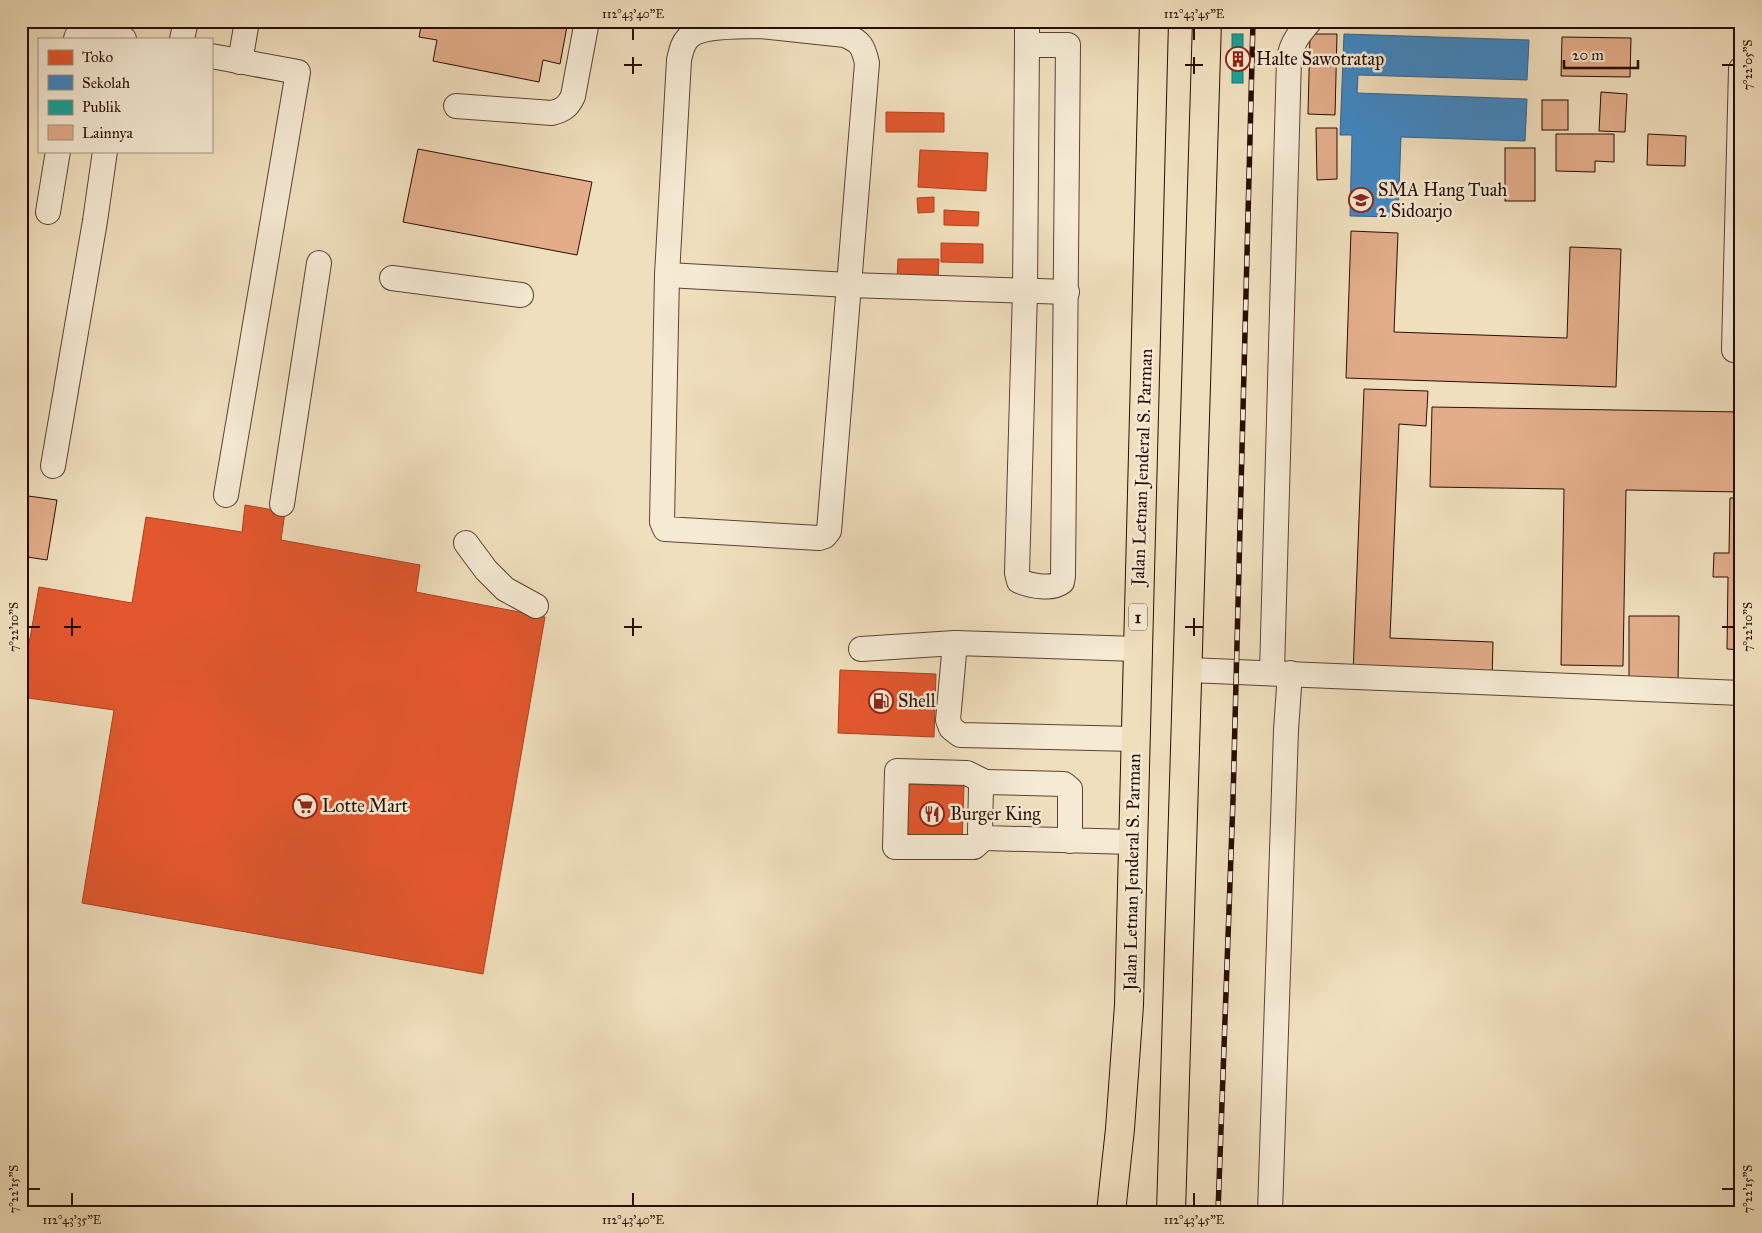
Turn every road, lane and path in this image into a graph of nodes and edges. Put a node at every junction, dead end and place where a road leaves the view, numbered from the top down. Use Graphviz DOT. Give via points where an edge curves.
graph roads {
  1 [pos="130,21"];
  2 [pos="186,21"];
  3 [pos="247,21"];
  4 [pos="587,21"];
  5 [pos="1028,21"];
  6 [pos="1154,21"];
  7 [pos="1207,21"];
  8 [pos="1310,21"];
  9 [pos="77,38"];
  10 [pos="123,38"];
  11 [pos="126,38"];
  12 [pos="182,38"];
  13 [pos="1027,45"];
  14 [pos="212,56"];
  15 [pos="240,62"];
  16 [pos="1741,69"];
  17 [pos="456,106"];
  18 [pos="58,152"];
  19 [pos="105,152"];
  20 [pos="48,212"];
  21 [pos="1739,229"];
  22 [pos="319,263"];
  23 [pos="667,275"];
  24 [pos="392,278"];
  25 [pos="849,285"];
  26 [pos="1025,291"];
  27 [pos="1066,292"];
  28 [pos="521,295"];
  29 [pos="1734,350"];
  30 [pos="53,466"];
  31 [pos="226,495"];
  32 [pos="282,504"];
  33 [pos="466,543"];
  34 [pos="536,606"];
  35 [pos="955,643"];
  36 [pos="861,649"];
  37 [pos="1137,649"];
  38 [pos="1189,670"];
  39 [pos="1281,672"];
  40 [pos="1741,693"];
  41 [pos="1135,739"];
  42 [pos="985,782"];
  43 [pos="984,838"];
  44 [pos="1070,841"];
  45 [pos="1132,842"];
  46 [pos="1111,1212"];
  47 [pos="1171,1212"];
  48 [pos="1270,1212"];
  1 -- 11 [label="street"];
  2 -- 12 [label="street"];
  3 -- 15 [label="street"];
  4 -- 17 [label="street" via="569,105 552,113"];
  5 -- 13 [label="street"];
  6 -- 37 [label="highway, Jalan Letnan Jenderal S. Parman / 1"];
  7 -- 38 [label="highway"];
  8 -- 39 [label="street" via="1297,36 1289,58"];
  9 -- 10 [label="street" via="88,28"];
  13 -- 26 [label="street"];
  13 -- 27 [label="street" via="1068,45"];
  14 -- 15 [label="street"];
  15 -- 31 [label="street" via="298,72"];
  16 -- 21 [label="street"];
  18 -- 20 [label="street"];
  19 -- 30 [label="street"];
  21 -- 29 [label="street"];
  22 -- 32 [label="street"];
  23 -- 25 [label="street"];
  23 -- 25 [label="street" via="682,47 687,38 703,29 761,26 845,35 857,40 863,49 867,63"];
  23 -- 25 [label="street" via="662,522 665,529 819,538 829,531"];
  24 -- 28 [label="street"];
  25 -- 26 [label="street"];
  26 -- 27 [label="street"];
  26 -- 27 [label="street" via="1017,573 1019,581 1026,584 1056,586 1062,582 1063,576"];
  33 -- 34 [label="street" via="505,589"];
  35 -- 36 [label="street"];
  35 -- 37 [label="street"];
  35 -- 41 [label="street" via="948,720 951,728 960,735"];
  37 -- 41 [label="highway, Jalan Letnan Jenderal S. Parman / 1"];
  38 -- 39 [label="street"];
  38 -- 47 [label="highway"];
  39 -- 40 [label="street"];
  39 -- 48 [label="street" via="1286,730"];
  41 -- 45 [label="highway, Jalan Letnan Jenderal S. Parman / 1"];
  42 -- 43 [label="street" via="981,787 980,832"];
  42 -- 43 [label="street" via="967,773 896,771 895,847 974,848"];
  42 -- 44 [label="street" via="1064,784 1070,789"];
  43 -- 44 [label="street"];
  44 -- 45 [label="street"];
  45 -- 46 [label="highway, Jalan Letnan Jenderal S. Parman / 1" via="1129,1005"];
}
